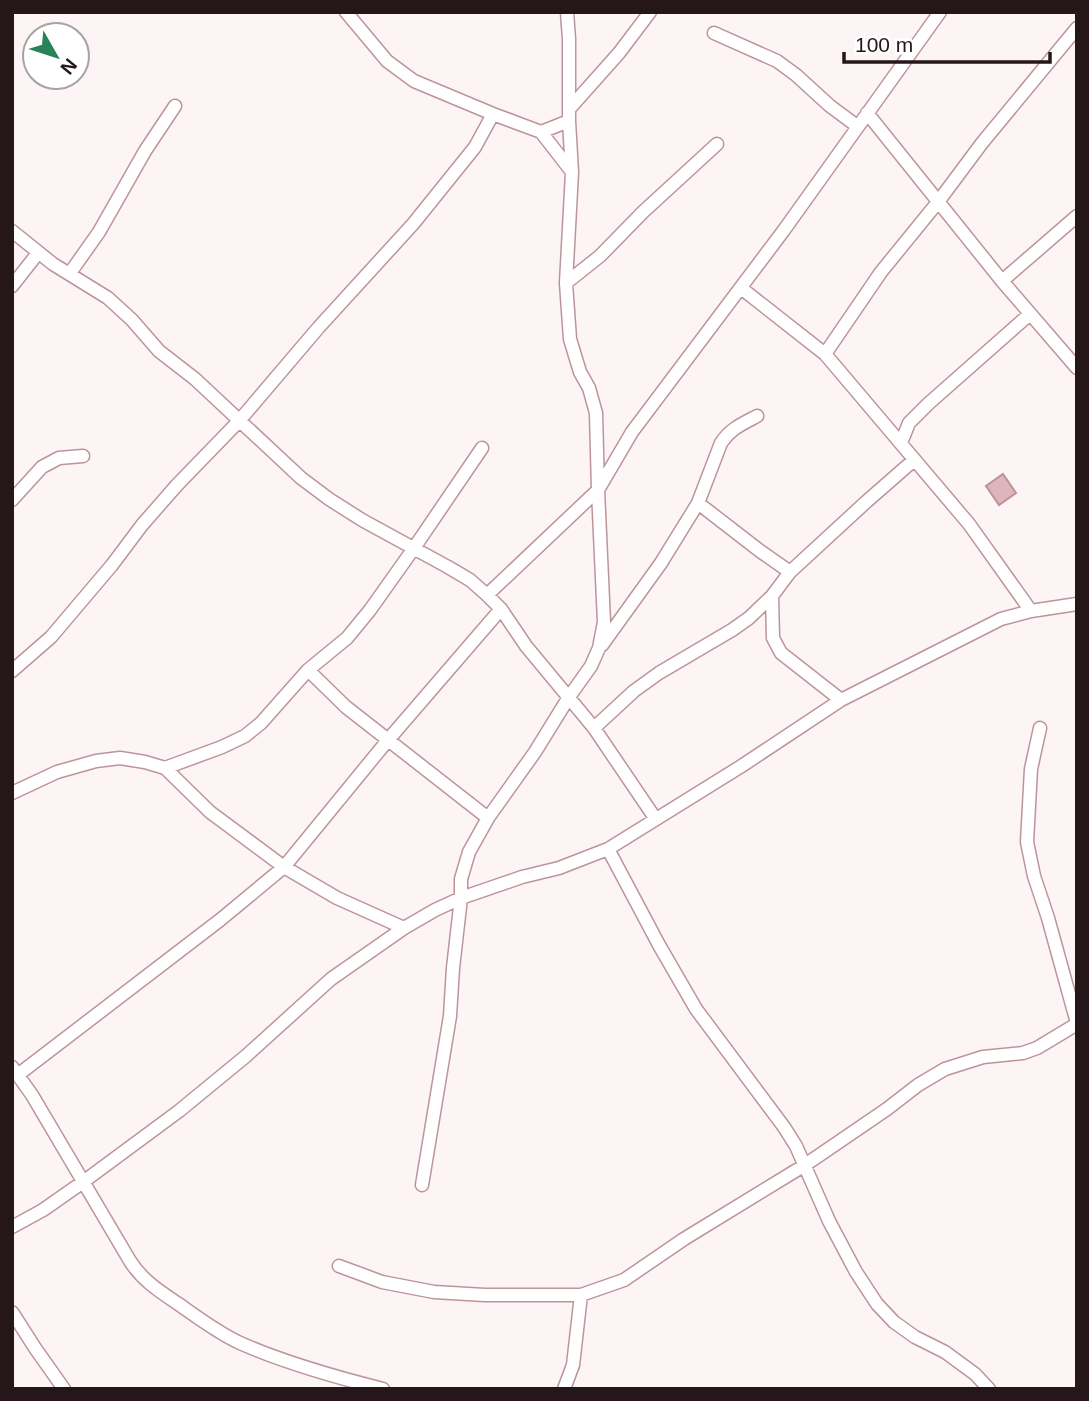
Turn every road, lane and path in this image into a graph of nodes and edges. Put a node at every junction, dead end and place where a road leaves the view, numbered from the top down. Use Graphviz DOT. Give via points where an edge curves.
graph roads {
  1 [pos="346,12"];
  2 [pos="567,12"];
  3 [pos="650,12"];
  4 [pos="940,12"];
  5 [pos="1077,28"];
  6 [pos="714,33"];
  7 [pos="175,106"];
  8 [pos="867,113"];
  9 [pos="493,114"];
  10 [pos="570,115"];
  11 [pos="857,126"];
  12 [pos="541,132"];
  13 [pos="718,144"];
  14 [pos="572,172"];
  15 [pos="938,202"];
  16 [pos="1077,216"];
  17 [pos="12,232"];
  18 [pos="38,253"];
  19 [pos="69,273"];
  20 [pos="1002,281"];
  21 [pos="566,283"];
  22 [pos="12,286"];
  23 [pos="741,288"];
  24 [pos="1030,314"];
  25 [pos="825,354"];
  26 [pos="1077,368"];
  27 [pos="757,416"];
  28 [pos="239,421"];
  29 [pos="909,423"];
  30 [pos="887,427"];
  31 [pos="901,443"];
  32 [pos="482,448"];
  33 [pos="83,456"];
  34 [pos="914,460"];
  35 [pos="598,491"];
  36 [pos="12,500"];
  37 [pos="698,503"];
  38 [pos="414,548"];
  39 [pos="790,572"];
  40 [pos="487,595"];
  41 [pos="772,596"];
  42 [pos="1077,604"];
  43 [pos="501,609"];
  44 [pos="1031,611"];
  45 [pos="599,648"];
  46 [pos="308,670"];
  47 [pos="12,671"];
  48 [pos="569,697"];
  49 [pos="841,699"];
  50 [pos="594,728"];
  51 [pos="1040,728"];
  52 [pos="388,740"];
  53 [pos="165,768"];
  54 [pos="12,793"];
  55 [pos="488,818"];
  56 [pos="655,818"];
  57 [pos="608,849"];
  58 [pos="284,867"];
  59 [pos="461,898"];
  60 [pos="404,928"];
  61 [pos="1077,1024"];
  62 [pos="15,1070"];
  63 [pos="805,1165"];
  64 [pos="83,1182"];
  65 [pos="422,1185"];
  66 [pos="12,1227"];
  67 [pos="339,1266"];
  68 [pos="581,1295"];
  69 [pos="12,1312"];
  70 [pos="64,1389"];
  71 [pos="383,1389"];
  72 [pos="564,1389"];
  73 [pos="989,1389"];
  1 -- 9 [label="street" via="387,61 414,81"];
  2 -- 10 [label="street"];
  3 -- 10 [label="street"];
  4 -- 8 [label="street"];
  5 -- 15 [label="street"];
  6 -- 11 [label="street" via="778,61"];
  7 -- 19 [label="street"];
  8 -- 11 [label="street"];
  8 -- 15 [label="street"];
  9 -- 12 [label="street"];
  9 -- 28 [label="street" via="475,147 421,215"];
  10 -- 12 [label="street"];
  10 -- 14 [label="street"];
  11 -- 23 [label="street"];
  12 -- 14 [label="street"];
  13 -- 21 [label="street"];
  14 -- 21 [label="street"];
  15 -- 20 [label="street"];
  15 -- 25 [label="street" via="881,272"];
  16 -- 20 [label="street"];
  17 -- 18 [label="street"];
  18 -- 19 [label="street"];
  18 -- 22 [label="street"];
  19 -- 28 [label="street" via="108,298 159,351"];
  20 -- 24 [label="street"];
  21 -- 35 [label="street" via="570,339 596,413"];
  23 -- 25 [label="street"];
  23 -- 35 [label="street" via="632,432"];
  24 -- 26 [label="street"];
  24 -- 29 [label="street"];
  25 -- 30 [label="street"];
  27 -- 37 [label="street" via="726,435"];
  28 -- 38 [label="street" via="329,499"];
  28 -- 47 [label="street" via="177,485 51,637"];
  29 -- 30 [label="street"];
  29 -- 31 [label="street"];
  30 -- 31 [label="street"];
  31 -- 34 [label="street"];
  32 -- 38 [label="street"];
  33 -- 36 [label="street" via="59,458 42,467"];
  34 -- 39 [label="street"];
  34 -- 44 [label="street" via="969,524"];
  35 -- 40 [label="street"];
  35 -- 45 [label="street" via="604,622"];
  37 -- 39 [label="street"];
  37 -- 45 [label="street"];
  38 -- 40 [label="street"];
  38 -- 46 [label="street" via="347,638"];
  39 -- 41 [label="street"];
  40 -- 43 [label="street"];
  41 -- 49 [label="street" via="776,646"];
  41 -- 50 [label="street" via="733,630 634,691"];
  42 -- 44 [label="street"];
  43 -- 48 [label="street"];
  43 -- 52 [label="street"];
  44 -- 49 [label="street" via="1001,619"];
  45 -- 48 [label="street"];
  46 -- 52 [label="street"];
  46 -- 53 [label="street" via="245,736"];
  48 -- 50 [label="street"];
  48 -- 55 [label="street"];
  49 -- 56 [label="street"];
  50 -- 56 [label="street"];
  51 -- 61 [label="street" via="1031,769 1027,842"];
  52 -- 55 [label="street"];
  52 -- 58 [label="street"];
  53 -- 54 [label="street" via="120,758 96,761 57,772"];
  53 -- 58 [label="street" via="210,811"];
  55 -- 59 [label="street" via="469,852"];
  56 -- 57 [label="street"];
  57 -- 59 [label="street"];
  57 -- 63 [label="street" via="696,1009 784,1127"];
  58 -- 60 [label="street" via="337,898"];
  58 -- 62 [label="street" via="220,920"];
  59 -- 60 [label="street"];
  59 -- 65 [label="street" via="450,1016"];
  60 -- 64 [label="street" via="331,979 179,1111"];
  61 -- 63 [label="street" via="1037,1048 945,1069"];
  62 -- 64 [label="street"];
  63 -- 68 [label="street" via="624,1280"];
  63 -- 73 [label="street" via="834,1231 877,1304 894,1322 945,1352"];
  64 -- 66 [label="street"];
  64 -- 71 [label="street" via="136,1271 150,1285 239,1342"];
  67 -- 68 [label="street" via="382,1282 434,1292"];
  68 -- 72 [label="street" via="573,1365"];
  69 -- 70 [label="street"];
}
